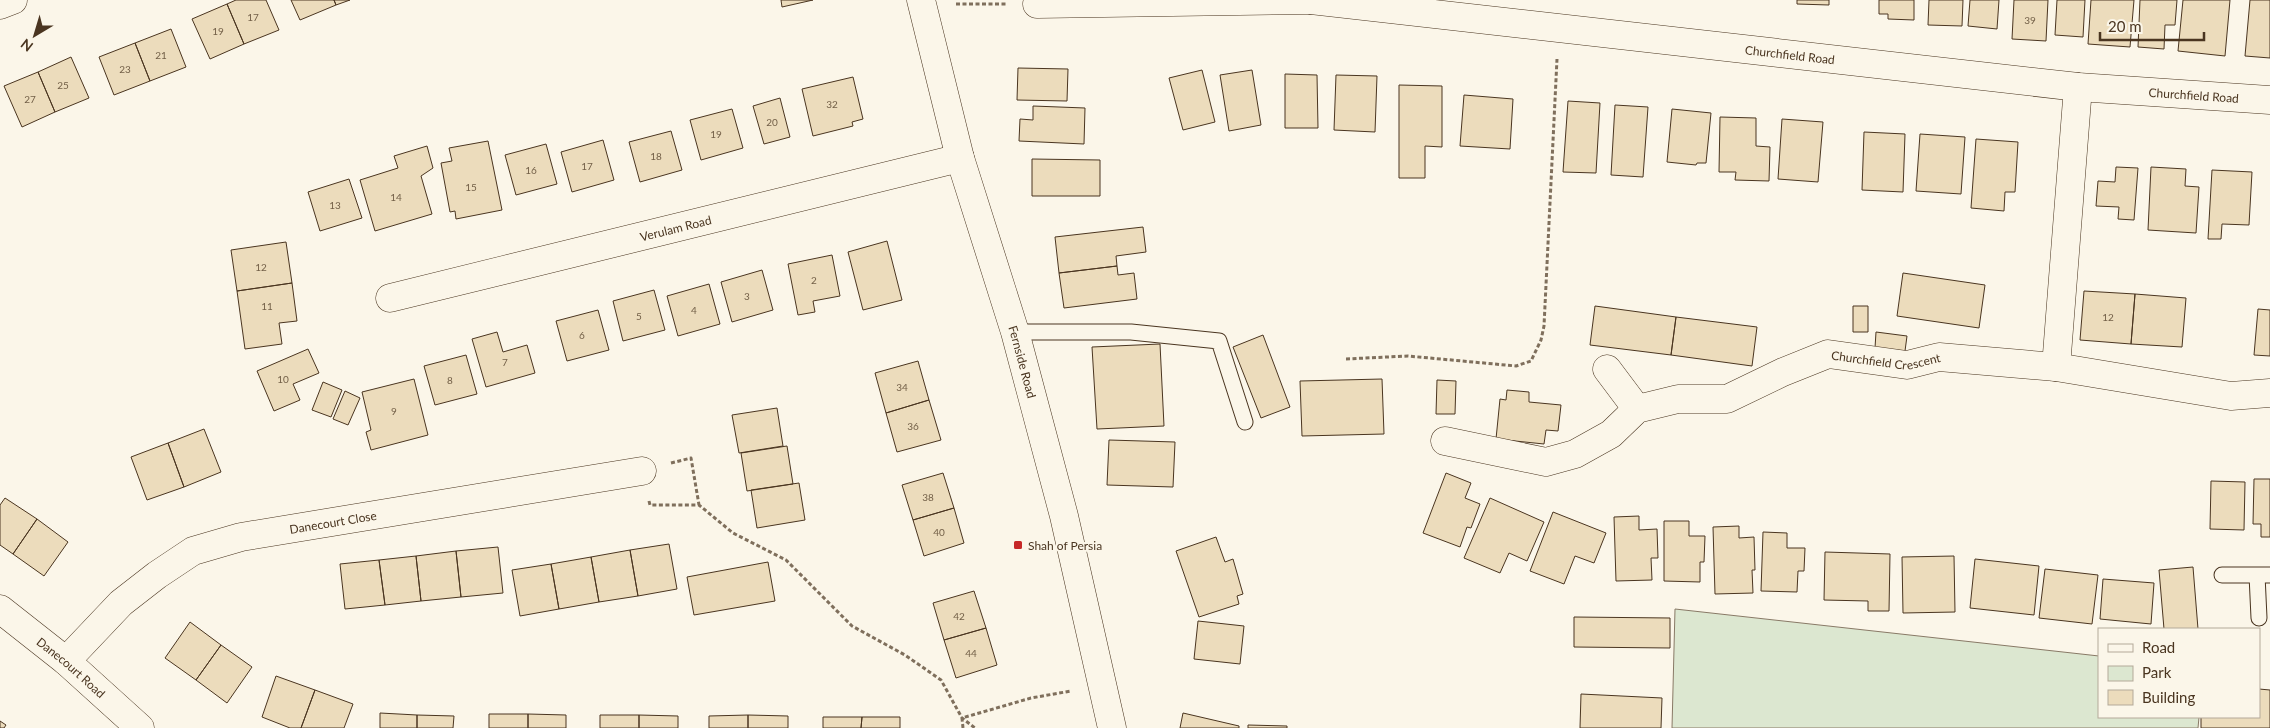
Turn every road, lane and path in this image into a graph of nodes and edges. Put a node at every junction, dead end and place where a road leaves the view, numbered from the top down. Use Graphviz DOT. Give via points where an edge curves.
graph roads {
  1 [pos="13,0"];
  2 [pos="1311,0"];
  3 [pos="921,2"];
  4 [pos="1038,4"];
  5 [pos="0,5"];
  6 [pos="1558,28"];
  7 [pos="2078,87"];
  8 [pos="2270,100"];
  9 [pos="960,158"];
  10 [pos="390,298"];
  11 [pos="1015,332"];
  12 [pos="1346,359"];
  13 [pos="2056,367"];
  14 [pos="1607,369"];
  15 [pos="2270,393"];
  16 [pos="1637,409"];
  17 [pos="1245,422"];
  18 [pos="1445,441"];
  19 [pos="642,470"];
  20 [pos="699,505"];
  21 [pos="2263,575"];
  22 [pos="2222,576"];
  23 [pos="0,609"];
  24 [pos="2259,618"];
  25 [pos="66,660"];
  26 [pos="1104,685"];
  27 [pos="962,718"];
  28 [pos="140,728"];
  29 [pos="963,728"];
  30 [pos="975,728"];
  31 [pos="1112,728"];
  1 -- 5 [label="main road"];
  2 -- 4 [label="main road, Churchfield Road"];
  2 -- 6 [label="main road, Churchfield Road"];
  3 -- 4 [label="path"];
  3 -- 9 [label="main road, Fernside Road"];
  6 -- 7 [label="main road, Churchfield Road"];
  6 -- 12 [label="path" via="1544,326 1531,361 1516,366 1408,356"];
  7 -- 8 [label="main road, Churchfield Road"];
  7 -- 13 [label="main road"];
  9 -- 10 [label="main road, Verulam Road"];
  9 -- 11 [label="main road, Fernside Road"];
  11 -- 17 [label="lane" via="1131,332 1219,341"];
  11 -- 26 [label="main road, Fernside Road" via="1064,516"];
  13 -- 15 [label="main road, Churchfield Crescent" via="2232,396"];
  13 -- 16 [label="main road, Churchfield Crescent" via="1939,357 1906,365 1828,354 1727,398 1678,399"];
  14 -- 16 [label="main road"];
  16 -- 18 [label="main road" via="1611,434 1575,454 1546,462"];
  19 -- 20 [label="path" via="650,504"];
  19 -- 20 [label="path" via="692,458"];
  19 -- 25 [label="main road, Danecourt Close" via="241,537 194,551 121,603"];
  20 -- 27 [label="path" via="733,533 786,560 852,626 905,655 941,680"];
  21 -- 22 [label="lane"];
  21 -- 24 [label="lane"];
  23 -- 25 [label="main road, Danecourt Road"];
  25 -- 28 [label="main road, Danecourt Road"];
  26 -- 27 [label="path" via="1032,698"];
  26 -- 31 [label="main road, Fernside Road"];
  27 -- 29 [label="path"];
  27 -- 30 [label="path"];
}
